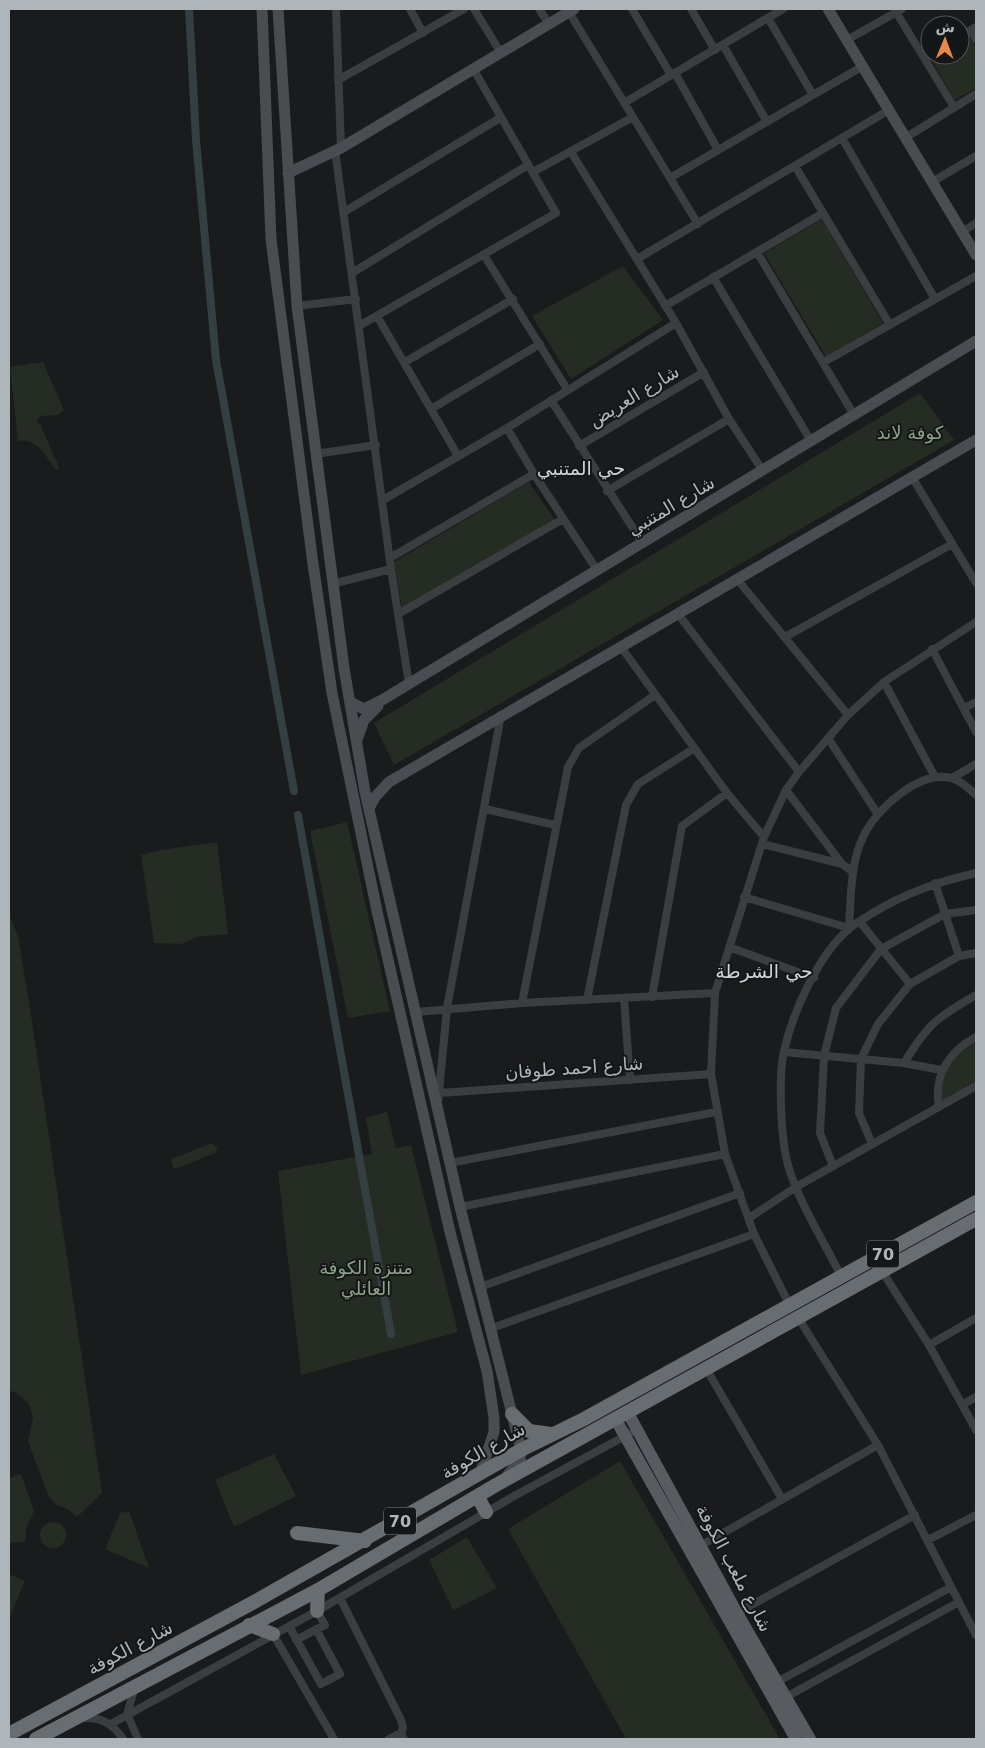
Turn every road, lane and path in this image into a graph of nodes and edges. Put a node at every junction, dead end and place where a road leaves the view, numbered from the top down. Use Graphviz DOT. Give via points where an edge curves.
graph roads {
  1 [pos="262,9"];
  2 [pos="336,9"];
  3 [pos="410,9"];
  4 [pos="464,9"];
  5 [pos="474,9"];
  6 [pos="539,9"];
  7 [pos="632,9"];
  8 [pos="691,9"];
  9 [pos="783,9"];
  10 [pos="828,9"];
  11 [pos="280,10"];
  12 [pos="571,10"];
  13 [pos="899,10"];
  14 [pos="768,18"];
  15 [pos="549,24"];
  16 [pos="973,28"];
  17 [pos="423,33"];
  18 [pos="976,39"];
  19 [pos="847,40"];
  20 [pos="724,45"];
  21 [pos="920,45"];
  22 [pos="715,50"];
  23 [pos="501,53"];
  24 [pos="931,65"];
  25 [pos="862,66"];
  26 [pos="474,70"];
  27 [pos="673,74"];
  28 [pos="338,80"];
  29 [pos="976,94"];
  30 [pos="813,95"];
  31 [pos="624,103"];
  32 [pos="954,107"];
  33 [pos="889,110"];
  34 [pos="633,117"];
  35 [pos="500,118"];
  36 [pos="767,122"];
  37 [pos="842,138"];
  38 [pos="905,138"];
  39 [pos="338,149"];
  40 [pos="718,150"];
  41 [pos="571,152"];
  42 [pos="976,156"];
  43 [pos="528,165"];
  44 [pos="794,166"];
  45 [pos="533,172"];
  46 [pos="288,173"];
  47 [pos="670,178"];
  48 [pos="932,182"];
  49 [pos="344,212"];
  50 [pos="823,213"];
  51 [pos="976,223"];
  52 [pos="698,224"];
  53 [pos="962,232"];
  54 [pos="757,252"];
  55 [pos="484,255"];
  56 [pos="976,255"];
  57 [pos="638,259"];
  58 [pos="352,273"];
  59 [pos="976,276"];
  60 [pos="713,278"];
  61 [pos="278,298"];
  62 [pos="356,299"];
  63 [pos="512,299"];
  64 [pos="935,300"];
  65 [pos="297,303"];
  66 [pos="665,306"];
  67 [pos="378,316"];
  68 [pos="299,321"];
  69 [pos="281,324"];
  70 [pos="676,324"];
  71 [pos="890,325"];
  72 [pos="359,326"];
  73 [pos="976,342"];
  74 [pos="540,344"];
  75 [pos="405,362"];
  76 [pos="824,362"];
  77 [pos="704,372"];
  78 [pos="567,389"];
  79 [pos="551,400"];
  80 [pos="431,409"];
  81 [pos="854,415"];
  82 [pos="730,419"];
  83 [pos="507,428"];
  84 [pos="976,440"];
  85 [pos="811,441"];
  86 [pos="376,445"];
  87 [pos="579,446"];
  88 [pos="315,454"];
  89 [pos="458,456"];
  90 [pos="763,471"];
  91 [pos="534,474"];
  92 [pos="912,477"];
  93 [pos="607,491"];
  94 [pos="383,500"];
  95 [pos="563,519"];
  96 [pos="643,544"];
  97 [pos="952,544"];
  98 [pos="390,558"];
  99 [pos="391,570"];
  100 [pos="596,570"];
  101 [pos="737,579"];
  102 [pos="976,583"];
  103 [pos="332,584"];
  104 [pos="398,614"];
  105 [pos="678,614"];
  106 [pos="976,622"];
  107 [pos="784,637"];
  108 [pos="621,647"];
  109 [pos="932,649"];
  110 [pos="884,682"];
  111 [pos="409,684"];
  112 [pos="655,695"];
  113 [pos="382,700"];
  114 [pos="350,702"];
  115 [pos="976,702"];
  116 [pos="964,708"];
  117 [pos="501,715"];
  118 [pos="848,715"];
  119 [pos="976,732"];
  120 [pos="828,738"];
  121 [pos="356,741"];
  122 [pos="693,748"];
  123 [pos="976,764"];
  124 [pos="799,772"];
  125 [pos="363,777"];
  126 [pos="935,777"];
  127 [pos="952,778"];
  128 [pos="389,782"];
  129 [pos="786,790"];
  130 [pos="727,793"];
  131 [pos="976,795"];
  132 [pos="369,808"];
  133 [pos="485,809"];
  134 [pos="877,813"];
  135 [pos="555,825"];
  136 [pos="763,840"];
  137 [pos="842,864"];
  138 [pos="853,872"];
  139 [pos="976,873"];
  140 [pos="935,883"];
  141 [pos="744,896"];
  142 [pos="976,910"];
  143 [pos="945,914"];
  144 [pos="860,922"];
  145 [pos="849,928"];
  146 [pos="729,947"];
  147 [pos="881,949"];
  148 [pos="976,953"];
  149 [pos="960,956"];
  150 [pos="814,978"];
  151 [pos="910,984"];
  152 [pos="715,993"];
  153 [pos="976,995"];
  154 [pos="652,997"];
  155 [pos="624,998"];
  156 [pos="587,1000"];
  157 [pos="522,1003"];
  158 [pos="447,1008"];
  159 [pos="416,1012"];
  160 [pos="976,1038"];
  161 [pos="422,1040"];
  162 [pos="408,1044"];
  163 [pos="784,1052"];
  164 [pos="824,1056"];
  165 [pos="861,1059"];
  166 [pos="904,1063"];
  167 [pos="940,1070"];
  168 [pos="712,1074"];
  169 [pos="630,1080"];
  170 [pos="976,1086"];
  171 [pos="440,1093"];
  172 [pos="438,1106"];
  173 [pos="939,1107"];
  174 [pos="716,1112"];
  175 [pos="872,1144"];
  176 [pos="725,1154"];
  177 [pos="450,1163"];
  178 [pos="834,1166"];
  179 [pos="796,1187"];
  180 [pos="740,1193"];
  181 [pos="976,1202"];
  182 [pos="460,1207"];
  183 [pos="748,1218"];
  184 [pos="976,1219"];
  185 [pos="754,1234"];
  186 [pos="882,1271"];
  187 [pos="842,1278"];
  188 [pos="480,1287"];
  189 [pos="790,1306"];
  190 [pos="976,1318"];
  191 [pos="799,1319"];
  192 [pos="492,1328"];
  193 [pos="929,1346"];
  194 [pos="707,1370"];
  195 [pos="507,1392"];
  196 [pos="490,1394"];
  197 [pos="976,1396"];
  198 [pos="962,1405"];
  199 [pos="628,1413"];
  200 [pos="512,1414"];
  201 [pos="582,1420"];
  202 [pos="616,1420"];
  203 [pos="638,1429"];
  204 [pos="976,1430"];
  205 [pos="594,1432"];
  206 [pos="552,1434"];
  207 [pos="626,1435"];
  208 [pos="878,1445"];
  209 [pos="521,1450"];
  210 [pos="480,1474"];
  211 [pos="496,1485"];
  212 [pos="478,1497"];
  213 [pos="782,1499"];
  214 [pos="486,1512"];
  215 [pos="915,1515"];
  216 [pos="976,1515"];
  217 [pos="297,1533"];
  218 [pos="928,1540"];
  219 [pos="365,1541"];
  220 [pos="702,1545"];
  221 [pos="288,1584"];
  222 [pos="951,1587"];
  223 [pos="318,1590"];
  224 [pos="340,1598"];
  225 [pos="256,1601"];
  226 [pos="297,1601"];
  227 [pos="959,1602"];
  228 [pos="317,1611"];
  229 [pos="737,1613"];
  230 [pos="265,1618"];
  231 [pos="249,1625"];
  232 [pos="289,1626"];
  233 [pos="316,1629"];
  234 [pos="741,1632"];
  235 [pos="273,1634"];
  236 [pos="976,1635"];
  237 [pos="296,1640"];
  238 [pos="754,1653"];
  239 [pos="777,1682"];
  240 [pos="135,1687"];
  241 [pos="786,1697"];
  242 [pos="127,1714"];
  243 [pos="76,1718"];
  244 [pos="111,1724"];
  245 [pos="9,1734"];
  246 [pos="402,1736"];
  247 [pos="36,1739"];
  248 [pos="123,1739"];
  249 [pos="138,1739"];
  250 [pos="334,1739"];
  251 [pos="388,1739"];
  252 [pos="796,1739"];
  253 [pos="810,1739"];
  1 -- 61 [label="main road" via="271,239"];
  2 -- 28 [label="street"];
  3 -- 17 [label="street"];
  4 -- 17 [label="street"];
  5 -- 23 [label="street"];
  6 -- 15 [label="street"];
  7 -- 27 [label="street"];
  8 -- 22 [label="street"];
  9 -- 14 [label="street"];
  10 -- 19 [label="main road"];
  11 -- 46 [label="main road"];
  12 -- 15 [label="main road"];
  12 -- 31 [label="street"];
  13 -- 19 [label="street"];
  13 -- 21 [label="street"];
  14 -- 20 [label="street"];
  14 -- 30 [label="street"];
  15 -- 23 [label="main road"];
  16 -- 18 [label="street"];
  17 -- 28 [label="street"];
  19 -- 25 [label="main road"];
  20 -- 22 [label="street"];
  20 -- 36 [label="street"];
  22 -- 27 [label="street"];
  23 -- 26 [label="main road"];
  24 -- 32 [label="street"];
  25 -- 30 [label="street"];
  25 -- 33 [label="main road"];
  26 -- 35 [label="street"];
  26 -- 39 [label="main road"];
  27 -- 31 [label="street"];
  27 -- 40 [label="street"];
  28 -- 39 [label="street"];
  29 -- 32 [label="street"];
  30 -- 36 [label="street"];
  31 -- 34 [label="street"];
  32 -- 38 [label="street"];
  33 -- 37 [label="street"];
  33 -- 38 [label="main road"];
  34 -- 41 [label="street"];
  34 -- 47 [label="street"];
  35 -- 43 [label="street"];
  35 -- 49 [label="street"];
  36 -- 40 [label="street"];
  37 -- 44 [label="street"];
  37 -- 64 [label="street"];
  38 -- 48 [label="main road"];
  39 -- 46 [label="main road"];
  39 -- 49 [label="street"];
  40 -- 47 [label="street"];
  41 -- 45 [label="street"];
  41 -- 57 [label="street"];
  42 -- 48 [label="street"];
  43 -- 45 [label="street"];
  43 -- 58 [label="street"];
  44 -- 50 [label="street"];
  44 -- 52 [label="street"];
  45 -- 55 [label="street" via="556,213"];
  46 -- 65 [label="main road"];
  47 -- 52 [label="street"];
  48 -- 53 [label="main road"];
  49 -- 58 [label="street"];
  50 -- 54 [label="street"];
  50 -- 71 [label="street"];
  51 -- 53 [label="street"];
  52 -- 57 [label="street"];
  53 -- 56 [label="main road"];
  54 -- 60 [label="street"];
  54 -- 76 [label="street"];
  55 -- 63 [label="street"];
  55 -- 67 [label="street"];
  57 -- 66 [label="street"];
  58 -- 62 [label="street"];
  59 -- 64 [label="street"];
  60 -- 66 [label="street"];
  60 -- 85 [label="street"];
  61 -- 65 [label="main road" via="286,306"];
  61 -- 69 [label="main road"];
  62 -- 65 [label="street"];
  62 -- 72 [label="street"];
  63 -- 74 [label="street"];
  63 -- 75 [label="street"];
  64 -- 71 [label="street"];
  65 -- 68 [label="main road"];
  66 -- 70 [label="street"];
  67 -- 72 [label="street"];
  67 -- 75 [label="street"];
  68 -- 69 [label="main road" via="288,318"];
  68 -- 88 [label="main road"];
  69 -- 162 [label="main road" via="332,693"];
  70 -- 77 [label="street"];
  70 -- 78 [label="street"];
  71 -- 76 [label="street"];
  72 -- 86 [label="street"];
  73 -- 81 [label="main road, شارع المتنبي"];
  74 -- 78 [label="street"];
  74 -- 80 [label="street"];
  75 -- 80 [label="street"];
  76 -- 81 [label="street"];
  77 -- 82 [label="street"];
  77 -- 87 [label="street, شارع العريض"];
  78 -- 79 [label="street"];
  79 -- 83 [label="street"];
  79 -- 87 [label="street"];
  80 -- 89 [label="street"];
  81 -- 85 [label="main road, شارع المتنبي"];
  82 -- 90 [label="street"];
  82 -- 93 [label="street"];
  83 -- 89 [label="street"];
  83 -- 91 [label="street"];
  84 -- 92 [label="main road"];
  85 -- 90 [label="main road, شارع المتنبي"];
  86 -- 88 [label="street"];
  86 -- 94 [label="street"];
  87 -- 93 [label="street"];
  88 -- 103 [label="main road"];
  89 -- 94 [label="street"];
  90 -- 96 [label="main road, شارع المتنبي"];
  91 -- 95 [label="street"];
  91 -- 98 [label="street"];
  92 -- 97 [label="street"];
  92 -- 101 [label="main road"];
  93 -- 96 [label="street"];
  94 -- 98 [label="street"];
  95 -- 100 [label="street"];
  95 -- 104 [label="street"];
  96 -- 100 [label="main road, شارع المتنبي"];
  97 -- 102 [label="street"];
  97 -- 107 [label="street"];
  98 -- 99 [label="street"];
  99 -- 103 [label="street"];
  99 -- 104 [label="street"];
  100 -- 111 [label="main road, شارع المتنبي"];
  101 -- 105 [label="main road"];
  101 -- 107 [label="street"];
  103 -- 114 [label="main road"];
  104 -- 111 [label="street"];
  105 -- 108 [label="main road"];
  105 -- 124 [label="street"];
  106 -- 109 [label="street"];
  107 -- 118 [label="street"];
  108 -- 112 [label="street"];
  108 -- 117 [label="main road"];
  109 -- 110 [label="street"];
  109 -- 116 [label="street"];
  110 -- 118 [label="street"];
  110 -- 126 [label="street"];
  111 -- 113 [label="main road, شارع المتنبي"];
  112 -- 122 [label="street"];
  112 -- 135 [label="street" via="579,748 568,767"];
  113 -- 114 [label="main road, شارع المتنبي" via="364,709"];
  113 -- 121 [label="main road, شارع المتنبي" via="364,720"];
  114 -- 121 [label="main road"];
  115 -- 116 [label="street"];
  116 -- 119 [label="street"];
  117 -- 128 [label="main road"];
  117 -- 133 [label="street"];
  118 -- 120 [label="street"];
  120 -- 124 [label="street"];
  120 -- 134 [label="street"];
  121 -- 125 [label="main road"];
  122 -- 130 [label="street"];
  122 -- 156 [label="street" via="638,784 626,805"];
  123 -- 127 [label="street"];
  124 -- 129 [label="street"];
  125 -- 128 [label="main road" via="373,784"];
  125 -- 132 [label="main road"];
  126 -- 127 [label="street"];
  126 -- 134 [label="street" via="894,798"];
  127 -- 131 [label="street"];
  128 -- 132 [label="main road"];
  129 -- 136 [label="street"];
  129 -- 137 [label="street"];
  130 -- 136 [label="street"];
  130 -- 154 [label="street" via="682,826"];
  132 -- 159 [label="main road"];
  133 -- 135 [label="street"];
  133 -- 158 [label="street"];
  134 -- 138 [label="street" via="862,837"];
  135 -- 157 [label="street"];
  136 -- 137 [label="street"];
  136 -- 141 [label="street"];
  137 -- 138 [label="street"];
  138 -- 145 [label="street"];
  139 -- 140 [label="street"];
  140 -- 143 [label="street"];
  140 -- 144 [label="street" via="896,898"];
  141 -- 145 [label="street"];
  141 -- 146 [label="street"];
  142 -- 143 [label="street"];
  143 -- 147 [label="street"];
  143 -- 149 [label="street"];
  144 -- 145 [label="street"];
  144 -- 147 [label="street"];
  145 -- 150 [label="street" via="829,950"];
  146 -- 150 [label="street"];
  146 -- 152 [label="street"];
  147 -- 151 [label="street"];
  147 -- 164 [label="street" via="836,1008"];
  148 -- 149 [label="street"];
  149 -- 151 [label="street"];
  150 -- 163 [label="street" via="802,998"];
  151 -- 165 [label="street" via="878,1024"];
  152 -- 154 [label="street"];
  152 -- 168 [label="street"];
  153 -- 166 [label="street" via="942,1014 923,1032"];
  154 -- 155 [label="street"];
  155 -- 156 [label="street"];
  155 -- 169 [label="street"];
  156 -- 157 [label="street"];
  157 -- 158 [label="street"];
  158 -- 159 [label="street"];
  158 -- 171 [label="street"];
  159 -- 161 [label="main road"];
  160 -- 167 [label="street" via="963,1044"];
  161 -- 162 [label="main road" via="418,1046"];
  161 -- 172 [label="main road"];
  162 -- 196 [label="main road"];
  163 -- 164 [label="street"];
  163 -- 179 [label="street" via="782,1114 788,1163"];
  164 -- 165 [label="street"];
  164 -- 178 [label="street" via="820,1133"];
  165 -- 166 [label="street"];
  165 -- 175 [label="street" via="859,1113"];
  166 -- 167 [label="street"];
  167 -- 173 [label="street"];
  168 -- 169 [label="street, شارع احمد طوفان"];
  168 -- 174 [label="street"];
  169 -- 171 [label="street, شارع احمد طوفان"];
  170 -- 173 [label="street"];
  171 -- 172 [label="street"];
  172 -- 177 [label="main road"];
  173 -- 175 [label="street"];
  174 -- 176 [label="street"];
  174 -- 177 [label="street"];
  175 -- 178 [label="street"];
  176 -- 180 [label="street"];
  176 -- 182 [label="street"];
  177 -- 182 [label="main road"];
  178 -- 179 [label="street"];
  179 -- 183 [label="street"];
  179 -- 187 [label="street"];
  180 -- 183 [label="street"];
  180 -- 188 [label="street"];
  181 -- 187 [label="highway, شارع الكوفة / 70"];
  182 -- 188 [label="main road"];
  183 -- 185 [label="street"];
  184 -- 186 [label="highway, شارع الكوفة / 70"];
  185 -- 189 [label="street"];
  185 -- 192 [label="street"];
  186 -- 191 [label="highway, شارع الكوفة / 70"];
  186 -- 193 [label="street"];
  187 -- 189 [label="highway, شارع الكوفة / 70"];
  188 -- 192 [label="main road"];
  189 -- 201 [label="highway, شارع الكوفة / 70"];
  190 -- 193 [label="street"];
  191 -- 194 [label="highway, شارع الكوفة / 70"];
  191 -- 208 [label="street"];
  192 -- 195 [label="main road"];
  193 -- 198 [label="street"];
  194 -- 199 [label="highway, شارع الكوفة / 70"];
  194 -- 213 [label="street"];
  195 -- 196 [label="main road" via="499,1399"];
  195 -- 200 [label="main road"];
  196 -- 210 [label="main road" via="494,1432"];
  197 -- 198 [label="street"];
  198 -- 204 [label="street"];
  199 -- 202 [label="highway, شارع الكوفة / 70"];
  199 -- 203 [label="main road, شارع ملعب الكوفة"];
  200 -- 206 [label="highway" via="529,1431"];
  200 -- 209 [label="main road"];
  201 -- 205 [label="highway" via="586,1429"];
  201 -- 206 [label="highway, شارع الكوفة / 70"];
  202 -- 205 [label="highway, شارع الكوفة / 70"];
  202 -- 207 [label="main road, شارع ملعب الكوفة"];
  203 -- 207 [label="street"];
  203 -- 220 [label="main road, شارع ملعب الكوفة"];
  205 -- 211 [label="highway, شارع الكوفة / 70"];
  206 -- 209 [label="highway, شارع الكوفة / 70"];
  207 -- 214 [label="street"];
  207 -- 234 [label="main road, شارع ملعب الكوفة"];
  208 -- 213 [label="street"];
  208 -- 215 [label="street"];
  209 -- 210 [label="highway, شارع الكوفة / 70"];
  209 -- 211 [label="main road" via="516,1468"];
  210 -- 219 [label="highway, شارع الكوفة / 70"];
  211 -- 212 [label="highway, شارع الكوفة / 70"];
  212 -- 214 [label="highway"];
  212 -- 223 [label="highway, شارع الكوفة / 70"];
  213 -- 220 [label="street"];
  214 -- 224 [label="street"];
  215 -- 218 [label="street"];
  215 -- 229 [label="street"];
  216 -- 218 [label="street"];
  217 -- 219 [label="highway"];
  218 -- 222 [label="street"];
  219 -- 221 [label="highway, شارع الكوفة / 70"];
  220 -- 229 [label="main road, شارع ملعب الكوفة"];
  221 -- 225 [label="highway, شارع الكوفة / 70"];
  221 -- 226 [label="highway" via="288,1593"];
  222 -- 227 [label="street"];
  222 -- 239 [label="street"];
  223 -- 226 [label="highway, شارع الكوفة / 70"];
  223 -- 228 [label="highway"];
  224 -- 228 [label="street"];
  224 -- 246 [label="street" via="401,1720"];
  225 -- 230 [label="highway" via="264,1608"];
  225 -- 245 [label="highway, شارع الكوفة / 70"];
  226 -- 230 [label="highway, شارع الكوفة / 70"];
  227 -- 236 [label="street"];
  227 -- 241 [label="street"];
  228 -- 232 [label="street"];
  228 -- 233 [label="street" via="325,1625"];
  229 -- 234 [label="main road, شارع ملعب الكوفة"];
  230 -- 231 [label="highway, شارع الكوفة / 70"];
  231 -- 235 [label="highway"];
  231 -- 240 [label="highway, شارع الكوفة / 70"];
  232 -- 235 [label="street"];
  232 -- 237 [label="street"];
  233 -- 237 [label="street"];
  233 -- 237 [label="street" via="340,1674 321,1684"];
  234 -- 238 [label="main road, شارع ملعب الكوفة"];
  235 -- 242 [label="street"];
  235 -- 250 [label="street"];
  238 -- 239 [label="main road, شارع ملعب الكوفة"];
  238 -- 252 [label="main road, شارع ملعب الكوفة"];
  239 -- 241 [label="main road, شارع ملعب الكوفة"];
  240 -- 242 [label="street"];
  240 -- 243 [label="highway, شارع الكوفة / 70"];
  241 -- 253 [label="main road, شارع ملعب الكوفة"];
  242 -- 244 [label="street"];
  242 -- 249 [label="street"];
  243 -- 244 [label="street" via="94,1717"];
  243 -- 247 [label="highway, شارع الكوفة / 70"];
  244 -- 248 [label="street"];
  246 -- 251 [label="street"];
}
